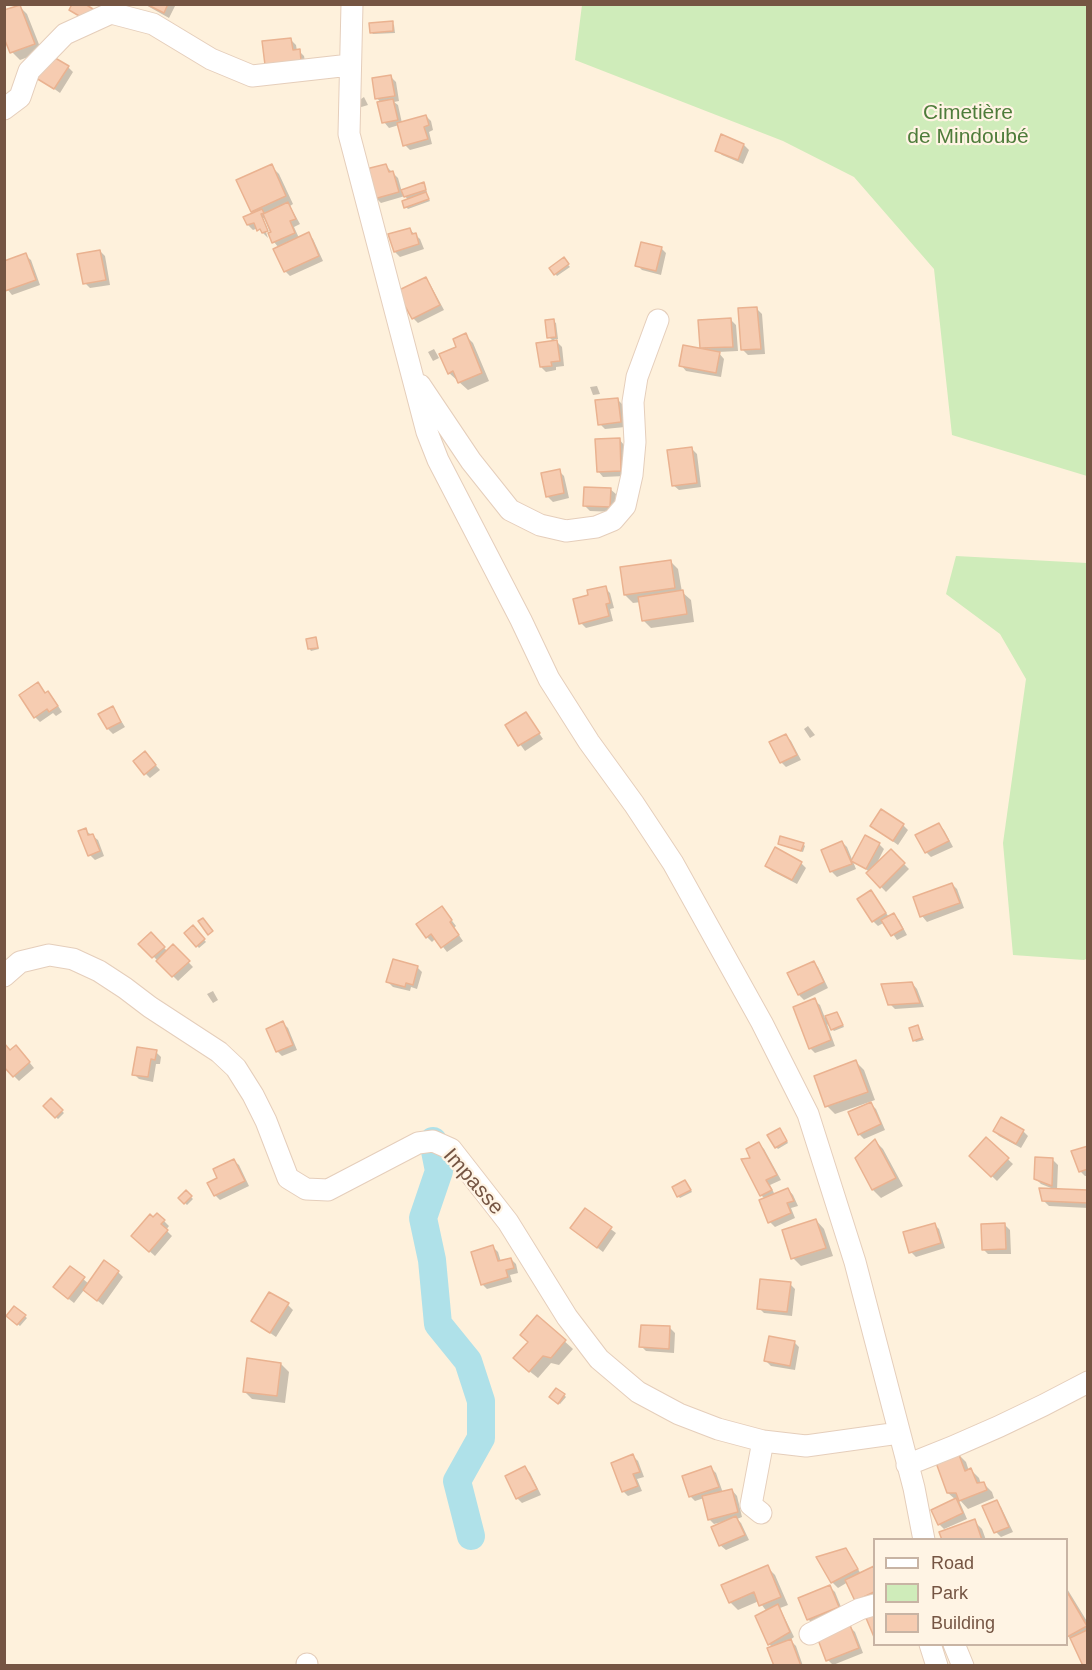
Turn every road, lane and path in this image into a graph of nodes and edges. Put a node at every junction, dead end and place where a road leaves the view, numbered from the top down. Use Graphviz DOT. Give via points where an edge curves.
graph roads {
  1 [pos="352,4"];
  2 [pos="350,65"];
  3 [pos="4,109"];
  4 [pos="658,321"];
  5 [pos="412,372"];
  6 [pos="4,976"];
  7 [pos="1088,1382"];
  8 [pos="899,1433"];
  9 [pos="762,1441"];
  10 [pos="908,1465"];
  11 [pos="761,1513"];
  12 [pos="924,1538"];
  13 [pos="873,1605"];
  14 [pos="810,1634"];
  15 [pos="931,1646"];
  16 [pos="955,1646"];
  17 [pos="937,1665"];
  18 [pos="963,1665"];
  1 -- 2 [label="street"];
  2 -- 3 [label="street" via="252,76 211,59 153,24 111,14 65,34 29,71 20,97"];
  2 -- 5 [label="street" via="349,134"];
  4 -- 5 [label="street" via="633,402 635,442 625,506 613,520 596,527 566,531 540,525 510,510 471,461"];
  5 -- 8 [label="street" via="438,460 549,679 673,863 808,1114 855,1262"];
  6 -- 9 [label="street, Impasse" via="20,962 49,955 73,959 108,976 211,1046 236,1068 253,1095 288,1178 306,1189 328,1190 418,1143 434,1141 451,1149 508,1222 567,1317 599,1359 638,1392 679,1414"];
  7 -- 10 [label="street" via="974,1439"];
  8 -- 9 [label="street, Impasse" via="806,1446"];
  8 -- 10 [label="street"];
  9 -- 11 [label="street" via="751,1505"];
  10 -- 12 [label="street"];
  13 -- 14 [label="street"];
  15 -- 17 [label="street"];
  16 -- 18 [label="street"];
}
